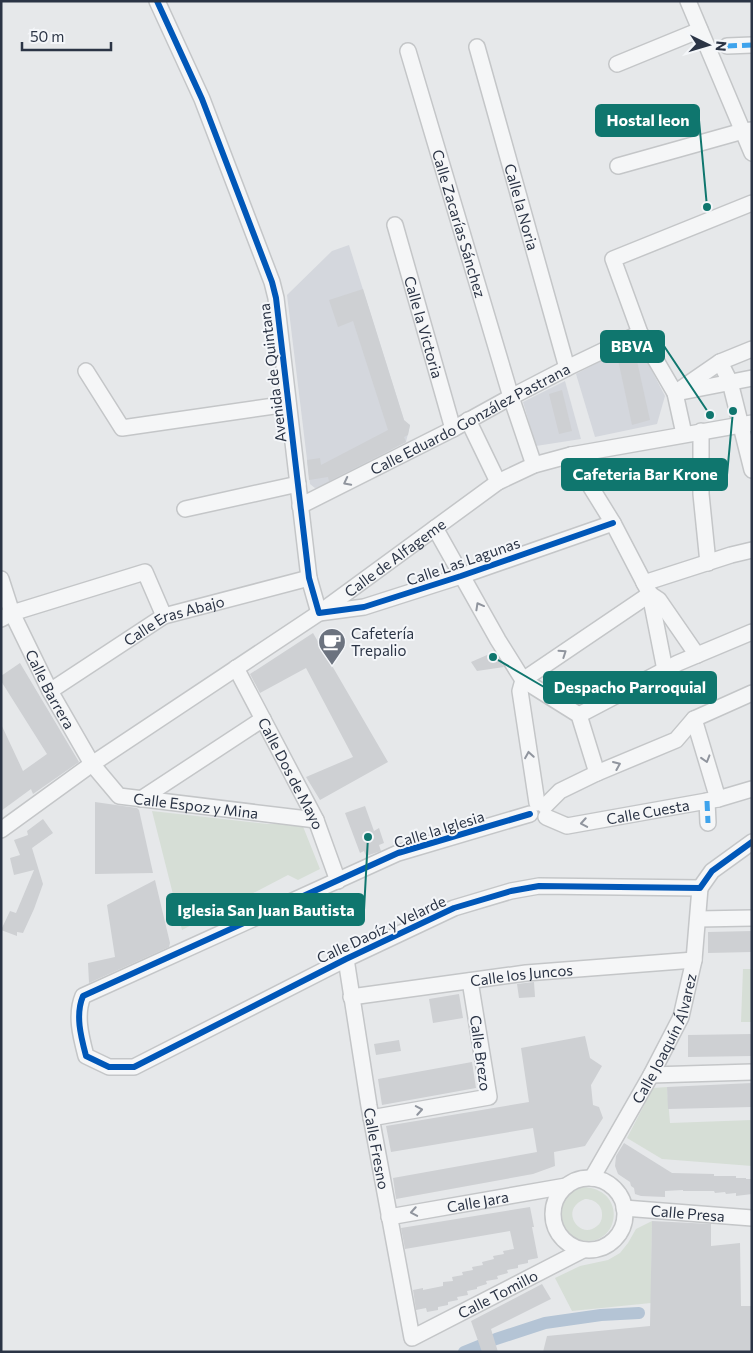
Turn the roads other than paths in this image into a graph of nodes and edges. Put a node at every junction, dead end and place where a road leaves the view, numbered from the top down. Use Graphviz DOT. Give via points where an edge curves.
graph roads {
  1 [pos="157,1"];
  2 [pos="688,1"];
  3 [pos="700,30"];
  4 [pos="752,44"];
  5 [pos="726,46"];
  6 [pos="477,47"];
  7 [pos="408,51"];
  8 [pos="617,64"];
  9 [pos="747,130"];
  10 [pos="752,153"];
  11 [pos="618,166"];
  12 [pos="752,203"];
  13 [pos="395,225"];
  14 [pos="640,333"];
  15 [pos="752,349"];
  16 [pos="720,362"];
  17 [pos="567,368"];
  18 [pos="86,371"];
  19 [pos="752,378"];
  20 [pos="730,382"];
  21 [pos="675,393"];
  22 [pos="511,397"];
  23 [pos="288,404"];
  24 [pos="468,420"];
  25 [pos="746,423"];
  26 [pos="453,430"];
  27 [pos="701,431"];
  28 [pos="684,434"];
  29 [pos="571,455"];
  30 [pos="534,466"];
  31 [pos="752,470"];
  32 [pos="498,482"];
  33 [pos="298,484"];
  34 [pos="300,506"];
  35 [pos="185,508"];
  36 [pos="612,523"];
  37 [pos="435,528"];
  38 [pos="751,555"];
  39 [pos="708,563"];
  40 [pos="462,576"];
  41 [pos="309,578"];
  42 [pos="1,579"];
  43 [pos="647,588"];
  44 [pos="319,613"];
  45 [pos="6,616"];
  46 [pos="164,616"];
  47 [pos="752,632"];
  48 [pos="698,655"];
  49 [pos="236,668"];
  50 [pos="665,670"];
  51 [pos="523,680"];
  52 [pos="50,691"];
  53 [pos="752,693"];
  54 [pos="580,715"];
  55 [pos="263,719"];
  56 [pos="694,719"];
  57 [pos="699,738"];
  58 [pos="676,740"];
  59 [pos="92,764"];
  60 [pos="597,773"];
  61 [pos="752,789"];
  62 [pos="141,799"];
  63 [pos="713,800"];
  64 [pos="539,810"];
  65 [pos="316,820"];
  66 [pos="708,823"];
  67 [pos="1,830"];
  68 [pos="752,842"];
  69 [pos="338,880"];
  70 [pos="700,888"];
  71 [pos="752,918"];
  72 [pos="698,920"];
  73 [pos="346,959"];
  74 [pos="694,960"];
  75 [pos="470,981"];
  76 [pos="83,996"];
  77 [pos="352,997"];
  78 [pos="752,1072"];
  79 [pos="651,1076"];
  80 [pos="371,1118"];
  81 [pos="592,1178"];
  82 [pos="566,1186"];
  83 [pos="624,1208"];
  84 [pos="389,1216"];
  85 [pos="752,1218"];
  86 [pos="583,1250"];
  87 [pos="412,1338"];
  1 -- 23 [label="street, Avenida de Quintana" via="202,99 272,282"];
  2 -- 3 [label="street"];
  3 -- 8 [label="street"];
  3 -- 9 [label="street"];
  4 -- 5 [label="street"];
  6 -- 17 [label="street, Calle la Noria"];
  7 -- 22 [label="street, Calle Zacarías Sánchez"];
  9 -- 10 [label="street"];
  9 -- 11 [label="street"];
  12 -- 14 [label="street" via="613,260"];
  13 -- 26 [label="street, Calle la Victoria"];
  14 -- 17 [label="street, Calle Eduardo González Pastrana"];
  14 -- 21 [label="street"];
  15 -- 16 [label="street"];
  16 -- 20 [label="street"];
  16 -- 21 [label="street"];
  17 -- 22 [label="street, Calle Eduardo González Pastrana"];
  18 -- 23 [label="street" via="122,428"];
  19 -- 20 [label="street"];
  20 -- 21 [label="street"];
  20 -- 25 [label="street"];
  21 -- 28 [label="street"];
  22 -- 24 [label="street, Calle Eduardo González Pastrana"];
  22 -- 30 [label="street, Calle Zacarías Sánchez"];
  23 -- 33 [label="street, Avenida de Quintana"];
  24 -- 26 [label="street, Calle Eduardo González Pastrana"];
  24 -- 32 [label="street"];
  25 -- 27 [label="street, Calle de Alfageme"];
  25 -- 31 [label="street"];
  26 -- 34 [label="street, Calle Eduardo González Pastrana, one-way"];
  27 -- 28 [label="street, Calle de Alfageme"];
  27 -- 39 [label="street" via="701,494"];
  28 -- 29 [label="street, Calle de Alfageme"];
  29 -- 30 [label="street, Calle de Alfageme"];
  29 -- 36 [label="street"];
  30 -- 32 [label="street, Calle de Alfageme"];
  32 -- 37 [label="street, Calle de Alfageme"];
  33 -- 34 [label="street, Avenida de Quintana"];
  33 -- 35 [label="street"];
  34 -- 41 [label="street, Avenida de Quintana"];
  36 -- 40 [label="street, Calle Las Lagunas"];
  36 -- 43 [label="street"];
  37 -- 40 [label="street"];
  37 -- 44 [label="street, Calle de Alfageme"];
  38 -- 39 [label="street" via="731,555"];
  39 -- 43 [label="street"];
  40 -- 44 [label="street, Calle Las Lagunas" via="364,607"];
  51 -- 40 [label="street, one-way"];
  41 -- 44 [label="street, Avenida de Quintana"];
  41 -- 46 [label="street, Calle Eras Abajo"];
  42 -- 45 [label="street, Calle Barrera"];
  43 -- 48 [label="street"];
  43 -- 50 [label="street"];
  51 -- 43 [label="street, one-way"];
  44 -- 49 [label="street, Calle de Alfageme"];
  45 -- 46 [label="street" via="145,572"];
  45 -- 52 [label="street, Calle Barrera"];
  46 -- 52 [label="street, Calle Eras Abajo"];
  47 -- 48 [label="street"];
  48 -- 50 [label="street"];
  49 -- 55 [label="street, Calle Dos de Mayo"];
  49 -- 59 [label="street, Calle de Alfageme"];
  50 -- 54 [label="street"];
  51 -- 54 [label="street"];
  64 -- 51 [label="street, one-way" via="520,692"];
  52 -- 59 [label="street, Calle Barrera"];
  53 -- 56 [label="street, Calle la Iglesia"];
  54 -- 60 [label="street"];
  55 -- 62 [label="street"];
  55 -- 65 [label="street, Calle Dos de Mayo"];
  56 -- 57 [label="street"];
  56 -- 58 [label="street, Calle la Iglesia"];
  57 -- 58 [label="street, Calle la Iglesia"];
  57 -- 63 [label="street, one-way"];
  60 -- 58 [label="street, Calle la Iglesia, one-way"];
  59 -- 62 [label="street, Calle Espoz y Mina" via="119,796"];
  59 -- 67 [label="street, Calle de Alfageme"];
  60 -- 64 [label="street, Calle la Iglesia" via="560,791"];
  61 -- 63 [label="street, Calle Cuesta"];
  62 -- 65 [label="street, Calle Espoz y Mina"];
  63 -- 64 [label="street, Calle Cuesta, one-way" via="567,826"];
  63 -- 66 [label="street"];
  64 -- 69 [label="street, Calle la Iglesia" via="398,853"];
  65 -- 69 [label="street, Calle Dos de Mayo"];
  68 -- 70 [label="street" via="712,871"];
  69 -- 76 [label="street, Calle la Iglesia"];
  70 -- 72 [label="street, Calle Joaquín Álvarez"];
  70 -- 73 [label="street, Calle Daoíz y Velarde" via="539,886 511,891 454,908"];
  71 -- 72 [label="street"];
  72 -- 74 [label="street, Calle Joaquín Álvarez"];
  73 -- 76 [label="street, Calle Daoíz y Velarde" via="134,1067 109,1067 86,1056 80,1029"];
  73 -- 77 [label="street, Calle Fresno"];
  74 -- 75 [label="street, Calle los Juncos" via="526,973"];
  74 -- 79 [label="street, Calle Joaquín Álvarez" via="681,1017"];
  75 -- 77 [label="street, Calle los Juncos"];
  80 -- 75 [label="street, Calle Brezo, one-way" via="489,1097"];
  77 -- 80 [label="street, Calle Fresno"];
  78 -- 79 [label="street"];
  79 -- 81 [label="street, Calle Joaquín Álvarez"];
  80 -- 84 [label="street, Calle Fresno"];
  81 -- 82 [label="street"];
  81 -- 83 [label="street" via="613,1188"];
  82 -- 84 [label="street, Calle Jara, one-way"];
  82 -- 86 [label="street" via="557,1196 554,1222 559,1235 568,1244"];
  83 -- 85 [label="street, Calle Presa"];
  83 -- 86 [label="street" via="623,1224 615,1239 596,1250"];
  84 -- 87 [label="street, Calle Fresno"];
  86 -- 87 [label="street, Calle Tomillo"];
}
